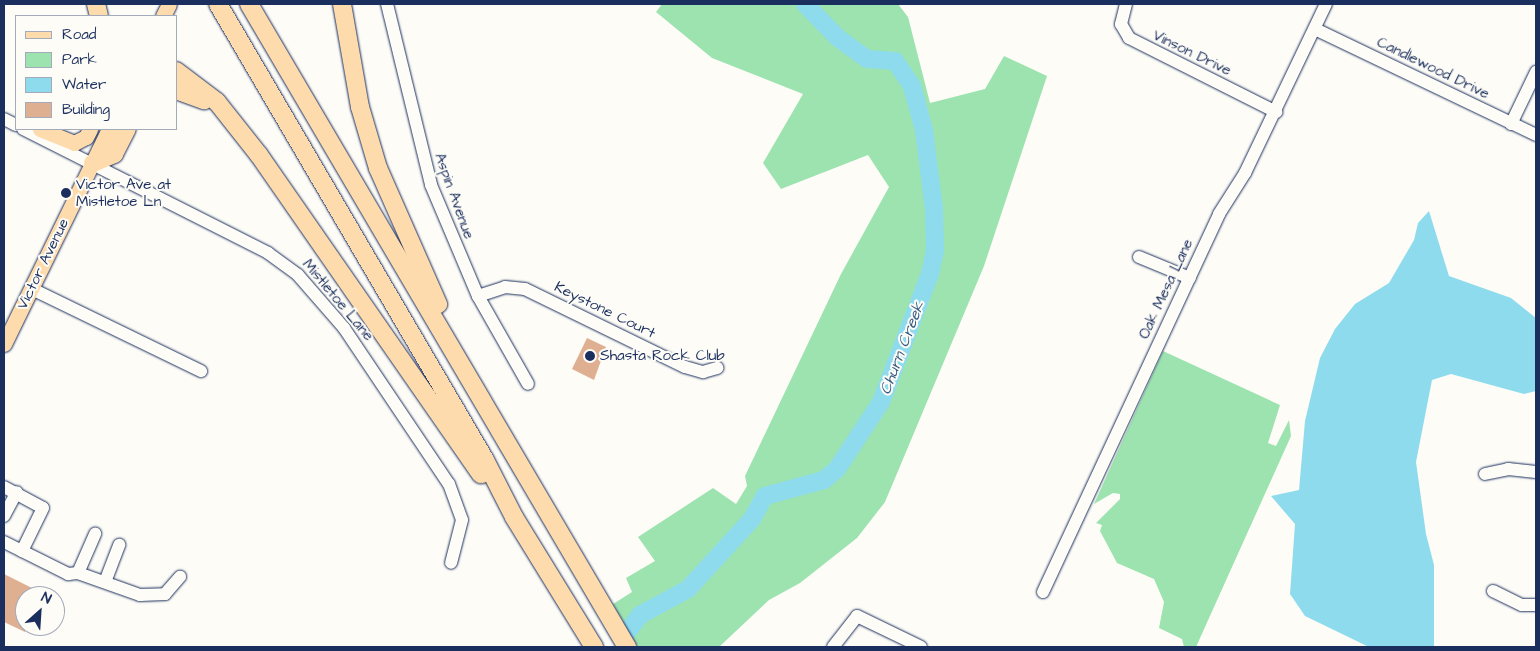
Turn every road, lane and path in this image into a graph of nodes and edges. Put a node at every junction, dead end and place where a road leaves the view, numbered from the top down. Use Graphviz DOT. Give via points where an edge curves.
graph roads {
  1 [pos="218,4"];
  2 [pos="249,4"];
  3 [pos="342,4"];
  4 [pos="387,4"];
  5 [pos="1126,4"];
  6 [pos="1326,4"];
  7 [pos="1315,29"];
  8 [pos="1536,72"];
  9 [pos="178,73"];
  10 [pos="178,91"];
  11 [pos="1276,112"];
  12 [pos="1511,124"];
  13 [pos="238,127"];
  14 [pos="25,130"];
  15 [pos="42,130"];
  16 [pos="90,130"];
  17 [pos="109,130"];
  18 [pos="126,130"];
  19 [pos="1536,135"];
  20 [pos="93,163"];
  21 [pos="1139,257"];
  22 [pos="1190,278"];
  23 [pos="32,289"];
  24 [pos="478,296"];
  25 [pos="4,344"];
  26 [pos="461,362"];
  27 [pos="717,368"];
  28 [pos="201,371"];
  29 [pos="528,384"];
  30 [pos="1536,472"];
  31 [pos="1485,474"];
  32 [pos="4,486"];
  33 [pos="17,492"];
  34 [pos="4,516"];
  35 [pos="514,517"];
  36 [pos="95,534"];
  37 [pos="4,542"];
  38 [pos="119,545"];
  39 [pos="22,551"];
  40 [pos="451,564"];
  41 [pos="78,573"];
  42 [pos="180,577"];
  43 [pos="105,582"];
  44 [pos="1493,591"];
  45 [pos="1043,592"];
  46 [pos="1536,606"];
  47 [pos="594,647"];
  48 [pos="627,647"];
  49 [pos="832,647"];
  50 [pos="921,647"];
  1 -- 35 [label="highway" via="485,460"];
  2 -- 26 [label="highway"];
  3 -- 26 [label="highway" via="360,107 378,168 454,337"];
  4 -- 24 [label="street, Aspin Avenue" via="431,186"];
  5 -- 11 [label="street, Vinson Drive" via="1121,24 1129,38"];
  6 -- 7 [label="street, Oak Mesa Lane"];
  7 -- 11 [label="street, Oak Mesa Lane"];
  7 -- 12 [label="street, Candlewood Drive"];
  8 -- 12 [label="street"];
  9 -- 13 [label="highway" via="216,102"];
  10 -- 13 [label="highway" via="203,99"];
  11 -- 22 [label="street, Oak Mesa Lane" via="1245,172 1221,209"];
  12 -- 19 [label="street, Candlewood Drive"];
  13 -- 35 [label="highway" via="498,501"];
  14 -- 20 [label="street, Mistletoe Lane"];
  15 -- 16 [label="main road" via="74,143 86,137"];
  17 -- 20 [label="main road, Victor Avenue"];
  18 -- 20 [label="highway" via="111,157"];
  20 -- 23 [label="main road, Victor Avenue"];
  20 -- 40 [label="street, Mistletoe Lane" via="268,253 289,267 312,290 344,328 449,484 462,520"];
  21 -- 22 [label="street"];
  22 -- 45 [label="street, Oak Mesa Lane"];
  23 -- 25 [label="main road, Victor Avenue"];
  23 -- 28 [label="street"];
  24 -- 27 [label="street, Keystone Court" via="505,287 525,289 685,368 703,372"];
  24 -- 29 [label="street, Aspin Avenue"];
  26 -- 48 [label="highway"];
  30 -- 31 [label="street" via="1508,468"];
  32 -- 33 [label="street"];
  33 -- 34 [label="street"];
  33 -- 39 [label="street" via="43,508"];
  35 -- 47 [label="highway"];
  36 -- 41 [label="street"];
  37 -- 39 [label="street"];
  38 -- 43 [label="street"];
  39 -- 41 [label="street" via="68,574"];
  41 -- 43 [label="street"];
  42 -- 43 [label="street" via="165,594 158,596 140,595"];
  44 -- 46 [label="street" via="1522,605"];
  49 -- 50 [label="street" via="857,616"];
}
